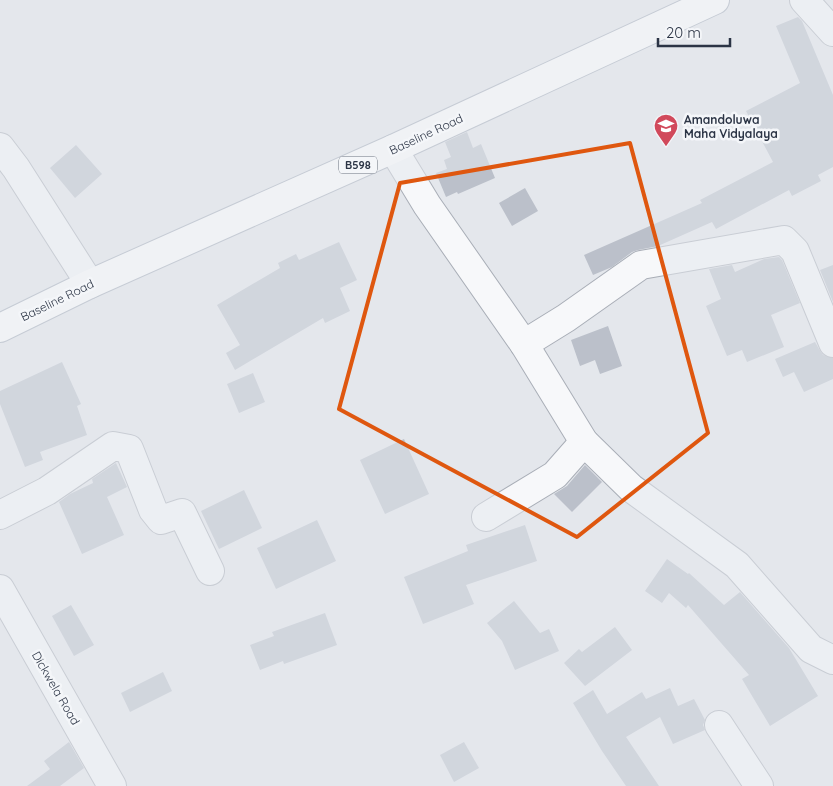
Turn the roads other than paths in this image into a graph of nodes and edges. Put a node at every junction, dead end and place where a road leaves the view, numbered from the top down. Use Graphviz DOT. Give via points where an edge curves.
graph roads {
  1 [pos="715,0"];
  2 [pos="804,0"];
  3 [pos="833,32"];
  4 [pos="0,147"];
  5 [pos="393,149"];
  6 [pos="90,284"];
  7 [pos="0,328"];
  8 [pos="833,343"];
  9 [pos="524,344"];
  10 [pos="584,442"];
  11 [pos="0,515"];
  12 [pos="486,517"];
  13 [pos="210,571"];
  14 [pos="1,594"];
  15 [pos="833,660"];
  16 [pos="719,724"];
  17 [pos="112,786"];
  18 [pos="759,786"];
  1 -- 5 [label="main road, Baseline Road / B598"];
  2 -- 3 [label="street"];
  4 -- 6 [label="street"];
  5 -- 6 [label="main road, Baseline Road / B598"];
  5 -- 9 [label="street"];
  6 -- 7 [label="main road, Baseline Road / B598"];
  8 -- 9 [label="street" via="795,251 784,240 641,264"];
  9 -- 10 [label="street"];
  10 -- 12 [label="street" via="555,475"];
  10 -- 15 [label="street" via="631,488 737,565 811,650"];
  11 -- 13 [label="street" via="47,490 113,446 129,449 153,510 160,520 182,513"];
  14 -- 17 [label="street, Dickwela Road"];
  16 -- 18 [label="street"];
}
